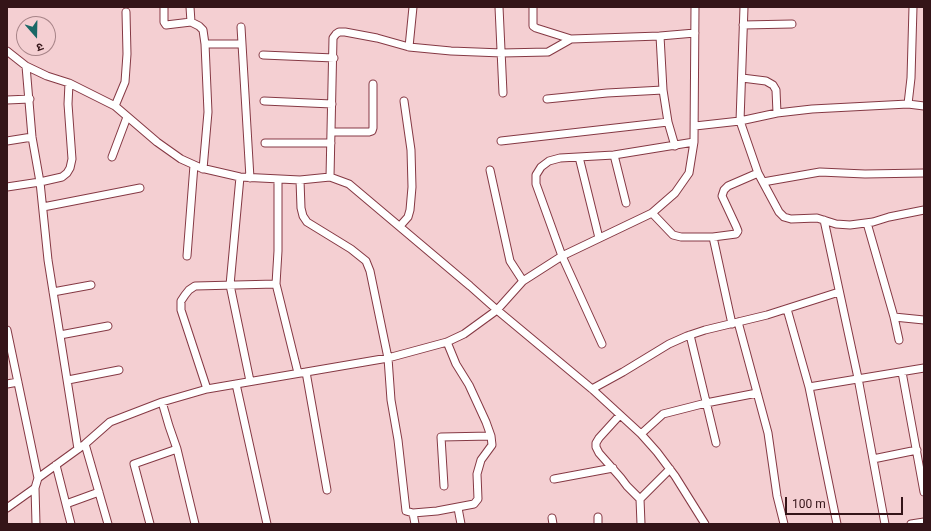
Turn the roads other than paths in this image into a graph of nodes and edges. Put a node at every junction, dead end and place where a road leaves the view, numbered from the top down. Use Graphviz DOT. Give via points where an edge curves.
graph roads {
  1 [pos="164,7"];
  2 [pos="190,7"];
  3 [pos="413,7"];
  4 [pos="499,7"];
  5 [pos="533,7"];
  6 [pos="695,7"];
  7 [pos="744,7"];
  8 [pos="913,7"];
  9 [pos="126,12"];
  10 [pos="191,22"];
  11 [pos="792,24"];
  12 [pos="743,25"];
  13 [pos="241,27"];
  14 [pos="695,33"];
  15 [pos="660,36"];
  16 [pos="571,39"];
  17 [pos="206,44"];
  18 [pos="242,44"];
  19 [pos="409,47"];
  20 [pos="7,51"];
  21 [pos="502,53"];
  22 [pos="263,55"];
  23 [pos="334,58"];
  24 [pos="26,66"];
  25 [pos="742,78"];
  26 [pos="69,83"];
  27 [pos="373,84"];
  28 [pos="663,90"];
  29 [pos="503,93"];
  30 [pos="30,99"];
  31 [pos="547,99"];
  32 [pos="7,100"];
  33 [pos="264,101"];
  34 [pos="404,101"];
  35 [pos="332,104"];
  36 [pos="908,104"];
  37 [pos="116,106"];
  38 [pos="924,106"];
  39 [pos="777,113"];
  40 [pos="127,117"];
  41 [pos="740,121"];
  42 [pos="668,122"];
  43 [pos="695,126"];
  44 [pos="331,132"];
  45 [pos="32,137"];
  46 [pos="7,141"];
  47 [pos="501,141"];
  48 [pos="694,142"];
  49 [pos="265,143"];
  50 [pos="331,143"];
  51 [pos="675,146"];
  52 [pos="614,155"];
  53 [pos="112,157"];
  54 [pos="579,157"];
  55 [pos="194,165"];
  56 [pos="203,168"];
  57 [pos="490,170"];
  58 [pos="758,173"];
  59 [pos="924,173"];
  60 [pos="330,177"];
  61 [pos="240,178"];
  62 [pos="250,178"];
  63 [pos="278,180"];
  64 [pos="300,180"];
  65 [pos="40,182"];
  66 [pos="763,182"];
  67 [pos="7,186"];
  68 [pos="140,188"];
  69 [pos="626,204"];
  70 [pos="43,207"];
  71 [pos="924,210"];
  72 [pos="652,213"];
  73 [pos="824,220"];
  74 [pos="868,223"];
  75 [pos="400,226"];
  76 [pos="713,237"];
  77 [pos="599,238"];
  78 [pos="187,256"];
  79 [pos="562,256"];
  80 [pos="523,281"];
  81 [pos="276,284"];
  82 [pos="91,285"];
  83 [pos="230,285"];
  84 [pos="53,292"];
  85 [pos="839,292"];
  86 [pos="787,308"];
  87 [pos="497,310"];
  88 [pos="894,317"];
  89 [pos="924,320"];
  90 [pos="735,323"];
  91 [pos="108,326"];
  92 [pos="7,330"];
  93 [pos="60,335"];
  94 [pos="690,335"];
  95 [pos="899,340"];
  96 [pos="447,342"];
  97 [pos="602,344"];
  98 [pos="388,358"];
  99 [pos="924,368"];
  100 [pos="119,370"];
  101 [pos="298,372"];
  102 [pos="306,372"];
  103 [pos="902,372"];
  104 [pos="858,378"];
  105 [pos="68,380"];
  106 [pos="250,381"];
  107 [pos="18,382"];
  108 [pos="7,384"];
  109 [pos="236,384"];
  110 [pos="809,387"];
  111 [pos="206,389"];
  112 [pos="592,389"];
  113 [pos="757,392"];
  114 [pos="162,402"];
  115 [pos="706,403"];
  116 [pos="620,416"];
  117 [pos="640,434"];
  118 [pos="491,436"];
  119 [pos="716,443"];
  120 [pos="85,444"];
  121 [pos="78,449"];
  122 [pos="177,449"];
  123 [pos="917,450"];
  124 [pos="873,459"];
  125 [pos="56,465"];
  126 [pos="613,468"];
  127 [pos="670,469"];
  128 [pos="38,478"];
  129 [pos="554,479"];
  130 [pos="444,486"];
  131 [pos="35,488"];
  132 [pos="327,490"];
  133 [pos="99,492"];
  134 [pos="924,492"];
  135 [pos="640,499"];
  136 [pos="66,504"];
  137 [pos="7,508"];
  138 [pos="458,508"];
  139 [pos="413,513"];
  140 [pos="924,522"];
  141 [pos="36,524"];
  142 [pos="71,524"];
  143 [pos="108,524"];
  144 [pos="150,524"];
  145 [pos="194,524"];
  146 [pos="267,524"];
  147 [pos="415,524"];
  148 [pos="461,524"];
  149 [pos="640,524"];
  150 [pos="705,524"];
  151 [pos="784,524"];
  152 [pos="837,524"];
  153 [pos="885,524"];
  154 [pos="911,524"];
  1 -- 10 [label="street" via="166,25"];
  2 -- 10 [label="street"];
  3 -- 19 [label="street"];
  4 -- 21 [label="street"];
  5 -- 16 [label="street" via="533,26"];
  6 -- 14 [label="street"];
  7 -- 12 [label="street"];
  8 -- 36 [label="street"];
  9 -- 37 [label="street" via="125,82"];
  10 -- 17 [label="street" via="203,30"];
  11 -- 12 [label="street"];
  12 -- 25 [label="street"];
  13 -- 18 [label="street"];
  14 -- 15 [label="street"];
  14 -- 43 [label="street"];
  15 -- 16 [label="street"];
  15 -- 28 [label="street"];
  16 -- 21 [label="street" via="548,52"];
  17 -- 18 [label="street"];
  17 -- 56 [label="street" via="208,112"];
  18 -- 62 [label="street"];
  19 -- 21 [label="street"];
  19 -- 23 [label="street" via="377,38 339,32 333,38"];
  20 -- 24 [label="street"];
  21 -- 29 [label="street"];
  22 -- 23 [label="street"];
  23 -- 35 [label="street"];
  24 -- 26 [label="street"];
  24 -- 30 [label="street"];
  25 -- 39 [label="street" via="766,81 773,85 776,90"];
  25 -- 41 [label="street"];
  26 -- 37 [label="street"];
  26 -- 65 [label="street" via="72,159 70,168 62,177"];
  27 -- 44 [label="street" via="372,131"];
  28 -- 31 [label="street"];
  28 -- 42 [label="street"];
  30 -- 32 [label="street"];
  30 -- 45 [label="street"];
  33 -- 35 [label="street"];
  34 -- 75 [label="street" via="411,150 412,187 408,217"];
  35 -- 44 [label="street"];
  36 -- 38 [label="street"];
  36 -- 39 [label="street"];
  37 -- 40 [label="street"];
  39 -- 41 [label="street"];
  40 -- 53 [label="street"];
  40 -- 55 [label="street" via="157,142"];
  41 -- 43 [label="street"];
  41 -- 58 [label="street"];
  42 -- 47 [label="street"];
  42 -- 51 [label="street"];
  43 -- 48 [label="street"];
  44 -- 50 [label="street"];
  45 -- 46 [label="street"];
  45 -- 65 [label="street"];
  48 -- 51 [label="street"];
  48 -- 72 [label="street" via="689,173 675,193"];
  49 -- 50 [label="street"];
  50 -- 60 [label="street"];
  51 -- 52 [label="street"];
  52 -- 54 [label="street"];
  52 -- 69 [label="street"];
  54 -- 77 [label="street"];
  54 -- 79 [label="street" via="549,161 536,175 536,184"];
  55 -- 56 [label="street"];
  55 -- 78 [label="street"];
  56 -- 61 [label="street"];
  57 -- 80 [label="street" via="510,261"];
  58 -- 66 [label="street"];
  58 -- 76 [label="street" via="724,190 722,196 738,231 732,235"];
  59 -- 66 [label="street" via="820,172"];
  60 -- 64 [label="street"];
  60 -- 75 [label="street" via="349,184"];
  61 -- 62 [label="street"];
  61 -- 83 [label="street"];
  62 -- 63 [label="street"];
  63 -- 64 [label="street"];
  63 -- 81 [label="street"];
  64 -- 98 [label="street" via="301,208 307,222 351,249 368,266"];
  65 -- 67 [label="street"];
  65 -- 70 [label="street"];
  66 -- 73 [label="street" via="784,217"];
  68 -- 70 [label="street"];
  70 -- 84 [label="street"];
  71 -- 74 [label="street"];
  72 -- 76 [label="street" via="673,235"];
  72 -- 77 [label="street"];
  73 -- 74 [label="street" via="850,225"];
  73 -- 85 [label="street"];
  74 -- 88 [label="street"];
  75 -- 87 [label="street"];
  76 -- 90 [label="street"];
  77 -- 79 [label="street"];
  79 -- 80 [label="street"];
  79 -- 97 [label="street"];
  80 -- 87 [label="street"];
  81 -- 83 [label="street"];
  81 -- 101 [label="street"];
  82 -- 84 [label="street"];
  83 -- 106 [label="street"];
  83 -- 111 [label="street" via="196,286 189,290 181,301 181,310"];
  84 -- 93 [label="street"];
  85 -- 86 [label="street"];
  85 -- 104 [label="street"];
  86 -- 90 [label="street"];
  86 -- 110 [label="street"];
  87 -- 96 [label="street" via="464,334"];
  87 -- 112 [label="street"];
  88 -- 89 [label="street"];
  88 -- 95 [label="street"];
  90 -- 94 [label="street"];
  90 -- 113 [label="street"];
  91 -- 93 [label="street"];
  92 -- 107 [label="street"];
  93 -- 105 [label="street"];
  94 -- 112 [label="street" via="669,344"];
  94 -- 115 [label="street"];
  96 -- 98 [label="street"];
  96 -- 118 [label="street"];
  98 -- 102 [label="street"];
  98 -- 139 [label="street" via="406,511"];
  99 -- 103 [label="street"];
  100 -- 105 [label="street"];
  101 -- 102 [label="street"];
  101 -- 106 [label="street"];
  102 -- 132 [label="street"];
  103 -- 104 [label="street"];
  103 -- 123 [label="street"];
  104 -- 110 [label="street"];
  104 -- 124 [label="street"];
  105 -- 121 [label="street"];
  106 -- 109 [label="street"];
  107 -- 108 [label="street"];
  107 -- 128 [label="street"];
  109 -- 111 [label="street"];
  109 -- 146 [label="street"];
  110 -- 152 [label="street"];
  111 -- 114 [label="street"];
  112 -- 116 [label="street"];
  113 -- 115 [label="street"];
  113 -- 151 [label="street" via="768,433 776,496"];
  114 -- 120 [label="street" via="110,422"];
  114 -- 122 [label="street"];
  115 -- 117 [label="street" via="663,414"];
  115 -- 119 [label="street"];
  116 -- 117 [label="street"];
  116 -- 126 [label="street" via="596,443 599,453"];
  117 -- 127 [label="street"];
  118 -- 130 [label="street" via="441,437"];
  118 -- 138 [label="street" via="492,445 481,460 476,474 478,499 474,504"];
  120 -- 121 [label="street"];
  120 -- 133 [label="street"];
  121 -- 125 [label="street"];
  122 -- 144 [label="street" via="134,464"];
  122 -- 145 [label="street"];
  123 -- 124 [label="street"];
  123 -- 134 [label="street"];
  124 -- 153 [label="street"];
  125 -- 128 [label="street"];
  125 -- 136 [label="street"];
  126 -- 129 [label="street"];
  126 -- 135 [label="street"];
  127 -- 135 [label="street"];
  127 -- 150 [label="street"];
  128 -- 131 [label="street"];
  131 -- 137 [label="street"];
  131 -- 141 [label="street"];
  133 -- 136 [label="street"];
  133 -- 143 [label="street"];
  135 -- 149 [label="street"];
  136 -- 142 [label="street"];
  138 -- 139 [label="street"];
  138 -- 148 [label="street"];
  139 -- 147 [label="street"];
  140 -- 154 [label="street"];
}
